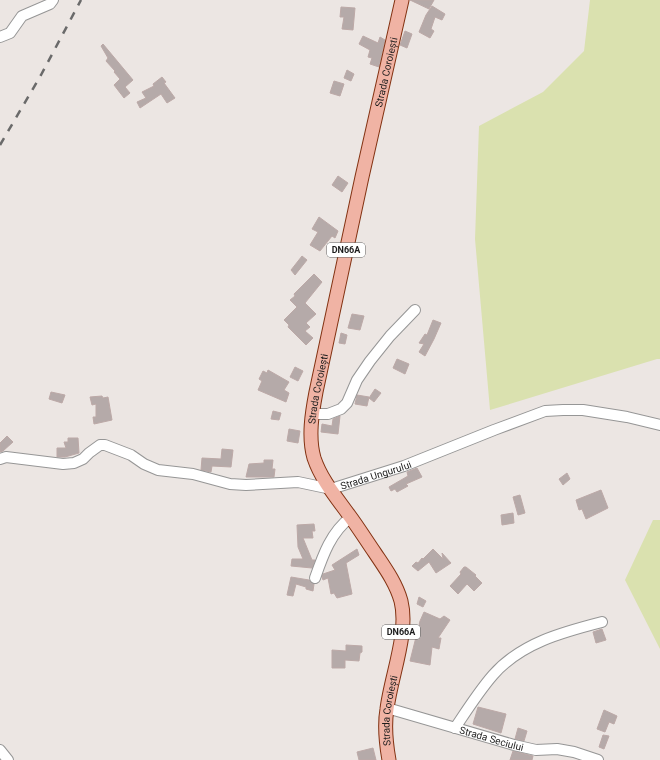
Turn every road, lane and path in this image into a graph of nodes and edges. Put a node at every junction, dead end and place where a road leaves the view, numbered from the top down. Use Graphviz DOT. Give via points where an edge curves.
graph roads {
  1 [pos="54,0"];
  2 [pos="402,0"];
  3 [pos="0,37"];
  4 [pos="415,310"];
  5 [pos="312,414"];
  6 [pos="660,425"];
  7 [pos="0,459"];
  8 [pos="333,493"];
  9 [pos="351,517"];
  10 [pos="315,578"];
  11 [pos="602,622"];
  12 [pos="387,708"];
  13 [pos="455,728"];
  14 [pos="0,750"];
  15 [pos="8,760"];
  16 [pos="389,760"];
  17 [pos="598,760"];
  1 -- 3 [label="street" via="22,16 10,33"];
  2 -- 5 [label="main road, Strada Coroiești / DN66A"];
  4 -- 5 [label="street" via="370,361 357,380 347,403 341,409 328,414"];
  5 -- 8 [label="main road, Strada Coroiești / DN66A" via="314,457 322,477"];
  6 -- 8 [label="street, Strada Ungurului" via="583,410 545,411"];
  7 -- 8 [label="street, Strada Ungurului" via="6,457 74,463 100,445 105,445 158,470 193,474 230,484 298,482"];
  8 -- 9 [label="main road, Strada Coroiești / DN66A"];
  9 -- 10 [label="street" via="333,536"];
  9 -- 12 [label="main road, Strada Coroiești / DN66A" via="388,572 402,606 400,642"];
  11 -- 13 [label="street" via="563,632 536,643 513,658 493,674"];
  12 -- 13 [label="street, Strada Seciului"];
  12 -- 16 [label="main road, Strada Coroiești / DN66A" via="385,727"];
  13 -- 17 [label="street, Strada Seciului" via="536,750 556,749"];
  14 -- 15 [label="street"];
}
